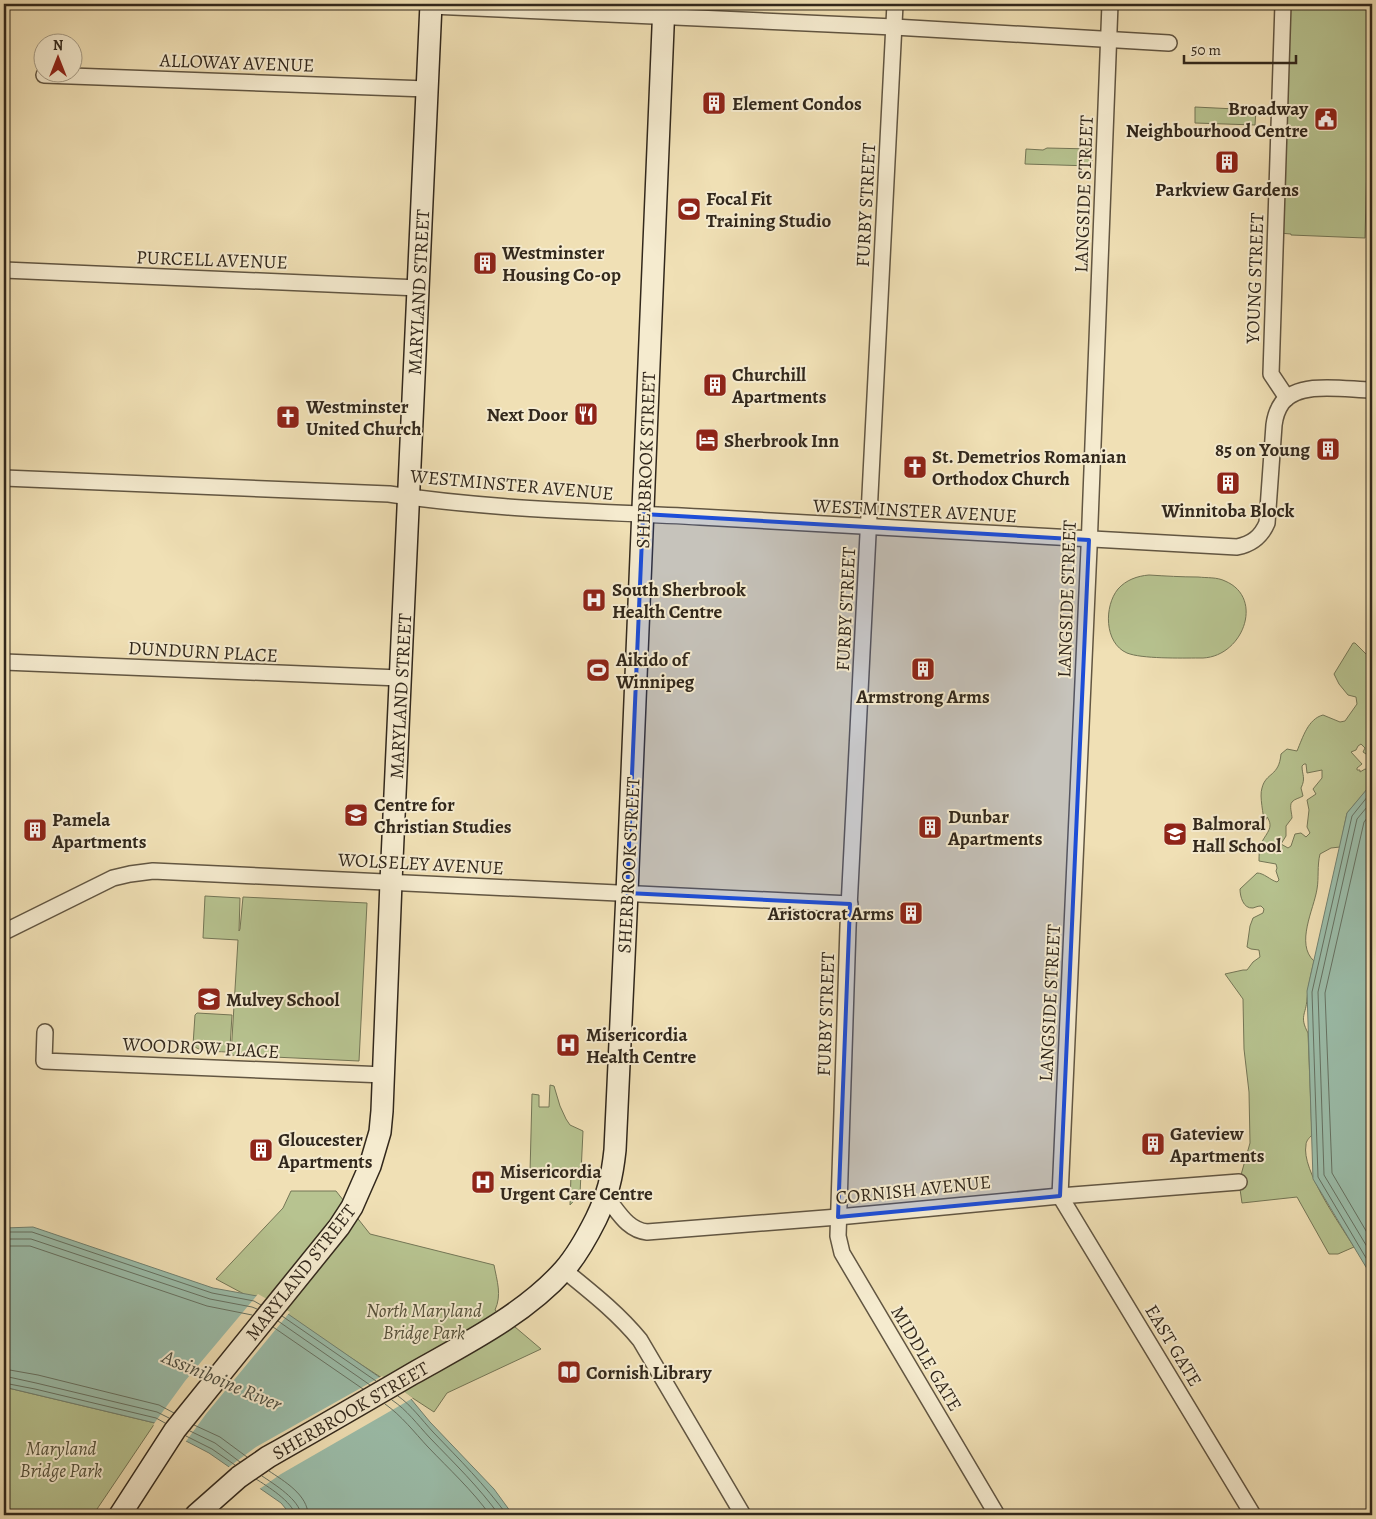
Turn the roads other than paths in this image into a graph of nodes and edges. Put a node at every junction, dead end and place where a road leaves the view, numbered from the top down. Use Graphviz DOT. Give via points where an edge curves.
graph roads {
  1 [pos="895,4"];
  2 [pos="1110,4"];
  3 [pos="1282,4"];
  4 [pos="431,5"];
  5 [pos="664,11"];
  6 [pos="894,27"];
  7 [pos="1109,40"];
  8 [pos="1169,43"];
  9 [pos="82,75"];
  10 [pos="427,89"];
  11 [pos="4,270"];
  12 [pos="418,288"];
  13 [pos="1372,390"];
  14 [pos="1286,398"];
  15 [pos="4,478"];
  16 [pos="409,497"];
  17 [pos="643,514"];
  18 [pos="869,527"];
  19 [pos="1089,540"];
  20 [pos="4,662"];
  21 [pos="400,678"];
  22 [pos="391,882"];
  23 [pos="627,893"];
  24 [pos="850,904"];
  25 [pos="4,932"];
  26 [pos="45,1032"];
  27 [pos="384,1075"];
  28 [pos="1239,1182"];
  29 [pos="1060,1196"];
  30 [pos="606,1197"];
  31 [pos="838,1217"];
  32 [pos="564,1270"];
  33 [pos="120,1515"];
  34 [pos="196,1515"];
  35 [pos="743,1515"];
  36 [pos="997,1515"];
  37 [pos="1253,1515"];
  1 -- 6 [label="street, FURBY STREET"];
  2 -- 7 [label="street, LANGSIDE STREET"];
  3 -- 14 [label="street, YOUNG STREET" via="1271,374"];
  4 -- 5 [label="street"];
  4 -- 10 [label="main road, MARYLAND STREET"];
  5 -- 6 [label="street"];
  5 -- 17 [label="main road, SHERBROOK STREET"];
  6 -- 7 [label="street"];
  6 -- 18 [label="street, FURBY STREET"];
  7 -- 8 [label="street"];
  7 -- 19 [label="street, LANGSIDE STREET"];
  9 -- 10 [label="street, ALLOWAY AVENUE"];
  10 -- 12 [label="main road, MARYLAND STREET"];
  11 -- 12 [label="street, PURCELL AVENUE"];
  12 -- 16 [label="main road, MARYLAND STREET"];
  13 -- 14 [label="street" via="1307,389"];
  14 -- 19 [label="street, WESTMINSTER AVENUE" via="1274,425 1267,522 1254,541 1237,547"];
  15 -- 16 [label="street, WESTMINSTER AVENUE"];
  16 -- 17 [label="street, WESTMINSTER AVENUE"];
  16 -- 21 [label="main road, MARYLAND STREET"];
  17 -- 18 [label="street, WESTMINSTER AVENUE"];
  17 -- 23 [label="main road, SHERBROOK STREET"];
  18 -- 19 [label="street, WESTMINSTER AVENUE"];
  18 -- 24 [label="street, FURBY STREET"];
  19 -- 29 [label="street, LANGSIDE STREET"];
  20 -- 21 [label="street, DUNDURN PLACE"];
  21 -- 22 [label="main road, MARYLAND STREET"];
  22 -- 23 [label="street, WOLSELEY AVENUE"];
  22 -- 25 [label="street, WOLSELEY AVENUE" via="142,872 106,881"];
  22 -- 27 [label="main road, MARYLAND STREET"];
  23 -- 24 [label="street, WOLSELEY AVENUE"];
  23 -- 30 [label="main road, SHERBROOK STREET" via="614,1157"];
  24 -- 31 [label="street, FURBY STREET"];
  26 -- 27 [label="street, WOODROW PLACE" via="44,1060"];
  27 -- 33 [label="main road, MARYLAND STREET" via="380,1132 375,1153 343,1221 175,1430"];
  28 -- 29 [label="street, CORNISH AVENUE"];
  29 -- 31 [label="street, CORNISH AVENUE"];
  29 -- 37 [label="street, EAST GATE"];
  30 -- 31 [label="street, CORNISH AVENUE" via="628,1224 647,1232"];
  30 -- 32 [label="main road, SHERBROOK STREET" via="584,1241"];
  31 -- 36 [label="street, MIDDLE GATE" via="842,1253"];
  32 -- 34 [label="main road, SHERBROOK STREET" via="532,1299 463,1345 268,1457"];
  32 -- 35 [label="street" via="609,1308 640,1340"];
}
